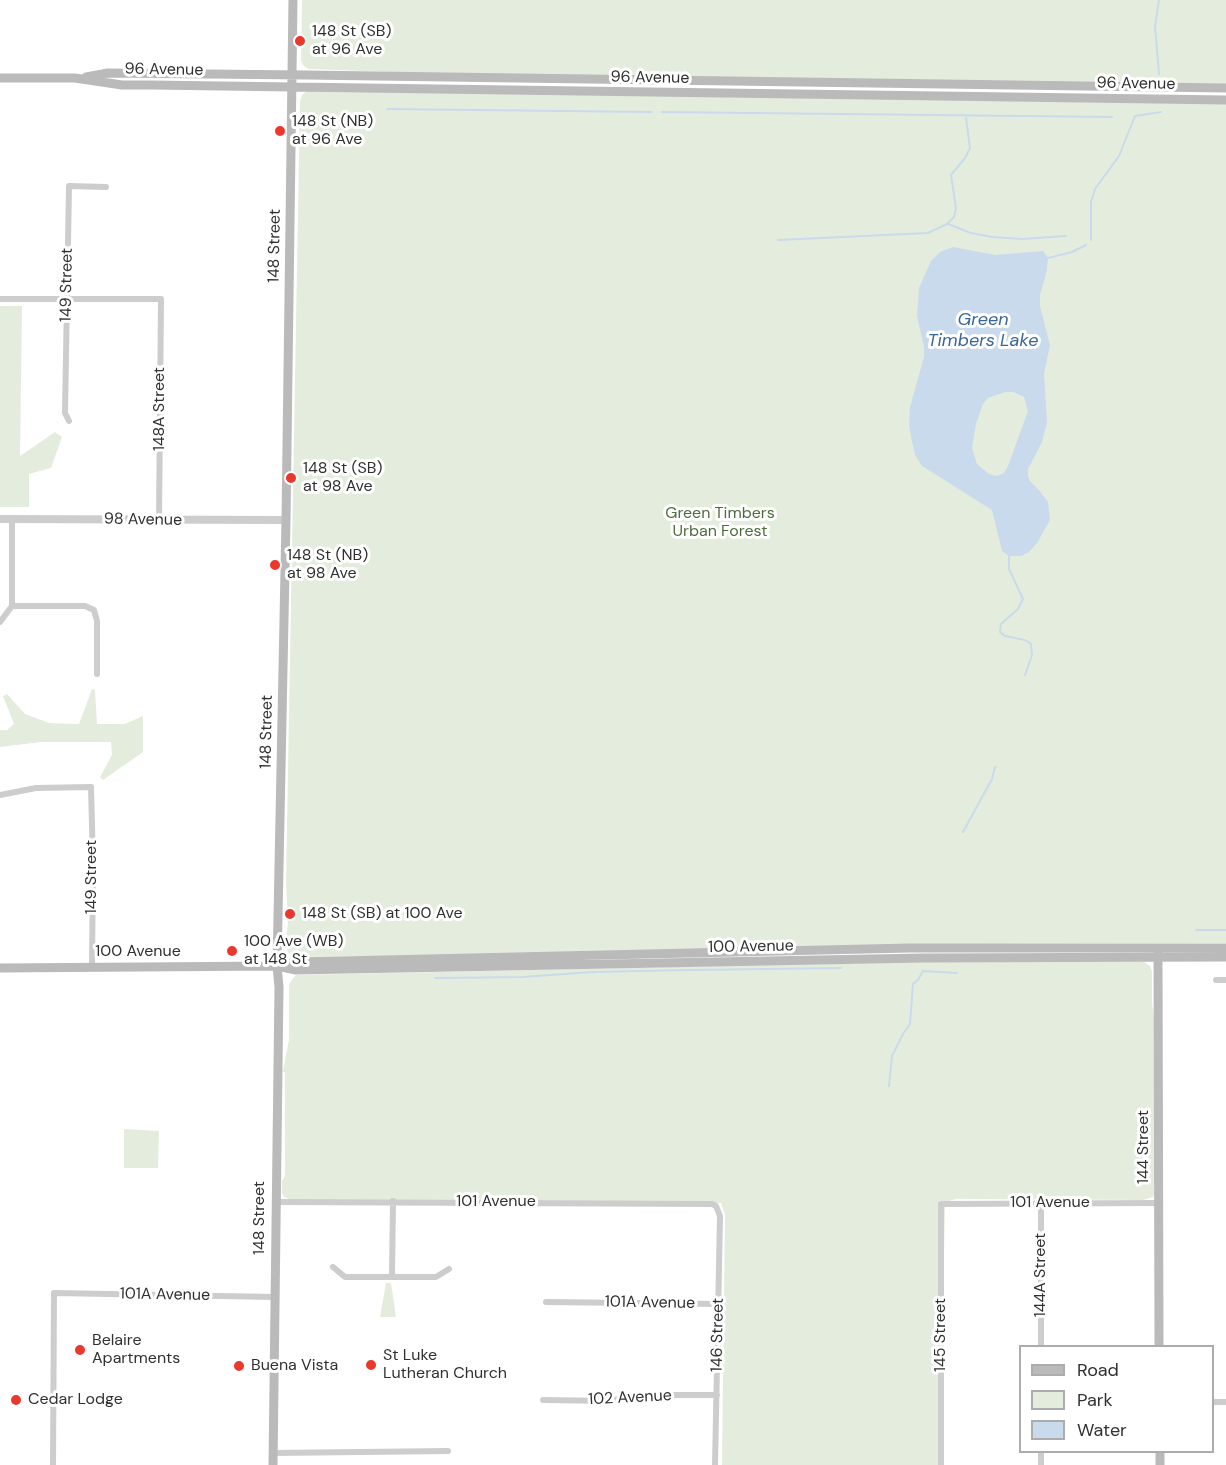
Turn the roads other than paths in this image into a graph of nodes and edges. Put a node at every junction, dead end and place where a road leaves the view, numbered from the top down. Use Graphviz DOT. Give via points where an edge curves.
graph roads {
  1 [pos="294,0"];
  2 [pos="292,75"];
  3 [pos="0,78"];
  4 [pos="75,78"];
  5 [pos="292,87"];
  6 [pos="1226,88"];
  7 [pos="1226,100"];
  8 [pos="106,187"];
  9 [pos="0,299"];
  10 [pos="67,299"];
  11 [pos="69,421"];
  12 [pos="0,519"];
  13 [pos="12,519"];
  14 [pos="159,519"];
  15 [pos="286,520"];
  16 [pos="12,606"];
  17 [pos="0,622"];
  18 [pos="97,674"];
  19 [pos="0,795"];
  20 [pos="1226,948"];
  21 [pos="1158,953"];
  22 [pos="1226,957"];
  23 [pos="277,966"];
  24 [pos="92,967"];
  25 [pos="0,968"];
  26 [pos="1216,980"];
  27 [pos="1226,980"];
  28 [pos="393,1201"];
  29 [pos="276,1202"];
  30 [pos="1041,1203"];
  31 [pos="1160,1203"];
  32 [pos="941,1204"];
  33 [pos="716,1206"];
  34 [pos="333,1267"];
  35 [pos="449,1269"];
  36 [pos="392,1277"];
  37 [pos="275,1297"];
  38 [pos="546,1302"];
  39 [pos="719,1304"];
  40 [pos="1041,1345"];
  41 [pos="1159,1345"];
  42 [pos="717,1395"];
  43 [pos="543,1400"];
  44 [pos="448,1451"];
  45 [pos="273,1453"];
  46 [pos="53,1465"];
  47 [pos="273,1465"];
  48 [pos="715,1465"];
  49 [pos="941,1465"];
  1 -- 2 [label="main road, 148 Street"];
  2 -- 4 [label="main road, 96 Avenue" via="108,74"];
  2 -- 5 [label="main road, 148 Street"];
  2 -- 6 [label="main road, 96 Avenue"];
  3 -- 4 [label="main road, 96 Avenue"];
  4 -- 5 [label="main road, 96 Avenue" via="122,85"];
  5 -- 7 [label="main road, 96 Avenue"];
  5 -- 15 [label="main road, 148 Street"];
  8 -- 10 [label="street, 149 Street" via="69,186"];
  9 -- 10 [label="street"];
  10 -- 11 [label="street, 149 Street" via="65,413"];
  10 -- 14 [label="street, 148A Street" via="160,299"];
  12 -- 13 [label="street, 98 Avenue"];
  13 -- 14 [label="street, 98 Avenue"];
  13 -- 16 [label="street"];
  14 -- 15 [label="street, 98 Avenue"];
  15 -- 23 [label="main road, 148 Street"];
  16 -- 17 [label="street"];
  16 -- 18 [label="street" via="85,606 94,610"];
  19 -- 24 [label="street, 149 Street" via="36,788 91,788"];
  20 -- 21 [label="main road, 100 Avenue"];
  21 -- 22 [label="main road, 100 Avenue"];
  21 -- 23 [label="main road, 100 Avenue" via="299,970"];
  21 -- 31 [label="main road, 144 Street"];
  23 -- 24 [label="main road, 100 Avenue"];
  23 -- 29 [label="main road, 148 Street"];
  24 -- 25 [label="main road, 100 Avenue"];
  26 -- 27 [label="street"];
  28 -- 29 [label="street, 101 Avenue"];
  28 -- 33 [label="street, 101 Avenue"];
  28 -- 36 [label="street"];
  29 -- 37 [label="main road, 148 Street"];
  30 -- 31 [label="street, 101 Avenue"];
  30 -- 32 [label="street, 101 Avenue"];
  30 -- 40 [label="street, 144A Street"];
  31 -- 41 [label="main road, 144 Street"];
  32 -- 49 [label="street, 145 Street"];
  33 -- 39 [label="street, 146 Street" via="720,1216"];
  34 -- 36 [label="street" via="345,1277"];
  35 -- 36 [label="street" via="436,1277"];
  37 -- 45 [label="main road, 148 Street"];
  37 -- 46 [label="street, 101A Avenue" via="54,1293"];
  38 -- 39 [label="street, 101A Avenue"];
  39 -- 42 [label="street, 146 Street"];
  42 -- 43 [label="street, 102 Avenue"];
  42 -- 48 [label="street, 146 Street"];
  44 -- 45 [label="street"];
  45 -- 47 [label="main road, 148 Street"];
}
